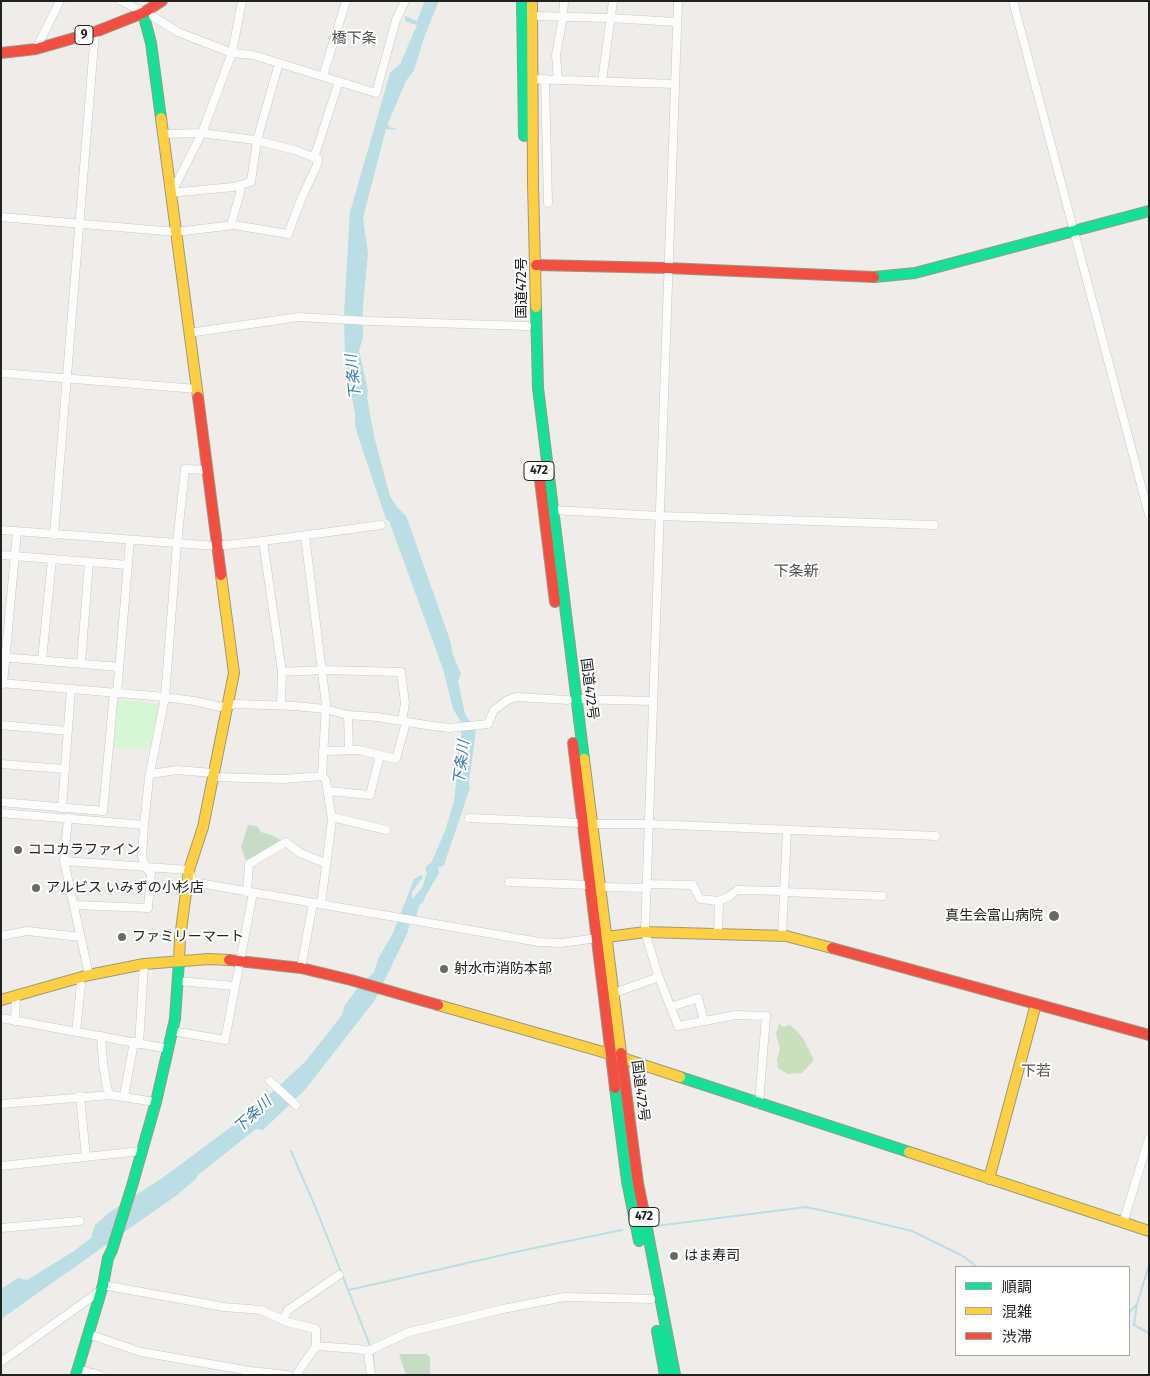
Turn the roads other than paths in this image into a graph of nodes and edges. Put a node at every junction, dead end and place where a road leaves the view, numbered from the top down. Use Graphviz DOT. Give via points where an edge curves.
graph roads {
  1 [pos="60,1"];
  2 [pos="162,1"];
  3 [pos="242,1"];
  4 [pos="405,1"];
  5 [pos="522,1"];
  6 [pos="532,1"];
  7 [pos="564,1"];
  8 [pos="613,1"];
  9 [pos="678,1"];
  10 [pos="1013,1"];
  11 [pos="125,2"];
  12 [pos="345,2"];
  13 [pos="143,12"];
  14 [pos="533,16"];
  15 [pos="563,17"];
  16 [pos="610,18"];
  17 [pos="676,22"];
  18 [pos="95,32"];
  19 [pos="36,49"];
  20 [pos="232,52"];
  21 [pos="1,53"];
  22 [pos="279,63"];
  23 [pos="323,76"];
  24 [pos="533,79"];
  25 [pos="546,79"];
  26 [pos="558,80"];
  27 [pos="339,81"];
  28 [pos="602,81"];
  29 [pos="674,84"];
  30 [pos="202,133"];
  31 [pos="162,134"];
  32 [pos="257,140"];
  33 [pos="314,158"];
  34 [pos="240,186"];
  35 [pos="171,192"];
  36 [pos="548,203"];
  37 [pos="1149,211"];
  38 [pos="1,217"];
  39 [pos="79,225"];
  40 [pos="231,225"];
  41 [pos="1074,231"];
  42 [pos="176,232"];
  43 [pos="536,265"];
  44 [pos="668,268"];
  45 [pos="527,326"];
  46 [pos="189,333"];
  47 [pos="1,373"];
  48 [pos="67,378"];
  49 [pos="197,389"];
  50 [pos="207,470"];
  51 [pos="553,510"];
  52 [pos="1149,515"];
  53 [pos="660,516"];
  54 [pos="380,525"];
  55 [pos="934,525"];
  56 [pos="1,530"];
  57 [pos="17,532"];
  58 [pos="54,535"];
  59 [pos="305,536"];
  60 [pos="130,540"];
  61 [pos="263,541"];
  62 [pos="177,543"];
  63 [pos="217,546"];
  64 [pos="1,555"];
  65 [pos="14,556"];
  66 [pos="52,559"];
  67 [pos="89,562"];
  68 [pos="128,565"];
  69 [pos="3,657"];
  70 [pos="42,660"];
  71 [pos="81,664"];
  72 [pos="119,667"];
  73 [pos="323,670"];
  74 [pos="282,672"];
  75 [pos="2,683"];
  76 [pos="71,689"];
  77 [pos="115,693"];
  78 [pos="165,697"];
  79 [pos="572,700"];
  80 [pos="652,701"];
  81 [pos="281,705"];
  82 [pos="228,706"];
  83 [pos="325,709"];
  84 [pos="348,714"];
  85 [pos="404,722"];
  86 [pos="1,725"];
  87 [pos="68,731"];
  88 [pos="348,750"];
  89 [pos="323,751"];
  90 [pos="380,755"];
  91 [pos="1,764"];
  92 [pos="64,769"];
  93 [pos="150,774"];
  94 [pos="213,775"];
  95 [pos="322,776"];
  96 [pos="328,791"];
  97 [pos="1,802"];
  98 [pos="62,808"];
  99 [pos="1,813"];
  100 [pos="68,818"];
  101 [pos="332,818"];
  102 [pos="469,818"];
  103 [pos="587,823"];
  104 [pos="649,824"];
  105 [pos="144,825"];
  106 [pos="386,830"];
  107 [pos="787,830"];
  108 [pos="936,836"];
  109 [pos="64,861"];
  110 [pos="325,863"];
  111 [pos="145,867"];
  112 [pos="189,870"];
  113 [pos="510,882"];
  114 [pos="590,885"];
  115 [pos="647,886"];
  116 [pos="600,887"];
  117 [pos="784,891"];
  118 [pos="250,893"];
  119 [pos="882,896"];
  120 [pos="720,901"];
  121 [pos="317,903"];
  122 [pos="75,905"];
  123 [pos="645,932"];
  124 [pos="718,933"];
  125 [pos="1,936"];
  126 [pos="782,936"];
  127 [pos="80,937"];
  128 [pos="601,937"];
  129 [pos="240,960"];
  130 [pos="178,961"];
  131 [pos="144,964"];
  132 [pos="301,968"];
  133 [pos="84,976"];
  134 [pos="659,977"];
  135 [pos="178,981"];
  136 [pos="235,986"];
  137 [pos="614,992"];
  138 [pos="16,996"];
  139 [pos="1,1000"];
  140 [pos="1036,1004"];
  141 [pos="670,1007"];
  142 [pos="1,1018"];
  143 [pos="15,1021"];
  144 [pos="704,1021"];
  145 [pos="172,1031"];
  146 [pos="76,1032"];
  147 [pos="1149,1035"];
  148 [pos="101,1036"];
  149 [pos="136,1043"];
  150 [pos="169,1049"];
  151 [pos="610,1054"];
  152 [pos="622,1058"];
  153 [pos="271,1082"];
  154 [pos="110,1095"];
  155 [pos="80,1096"];
  156 [pos="124,1096"];
  157 [pos="156,1102"];
  158 [pos="1,1104"];
  159 [pos="760,1104"];
  160 [pos="296,1105"];
  161 [pos="1149,1138"];
  162 [pos="141,1151"];
  163 [pos="86,1157"];
  164 [pos="1,1166"];
  165 [pos="990,1179"];
  166 [pos="80,1221"];
  167 [pos="1123,1223"];
  168 [pos="1,1228"];
  169 [pos="1149,1231"];
  170 [pos="339,1275"];
  171 [pos="102,1288"];
  172 [pos="651,1298"];
  173 [pos="284,1320"];
  174 [pos="88,1334"];
  175 [pos="316,1346"];
  176 [pos="368,1351"];
  177 [pos="1,1362"];
  178 [pos="77,1372"];
  179 [pos="100,1375"];
  180 [pos="288,1375"];
  181 [pos="296,1375"];
  182 [pos="371,1375"];
  183 [pos="665,1375"];
  184 [pos="675,1375"];
  1 -- 19 [label="street"];
  2 -- 13 [label="main road, 9"];
  3 -- 20 [label="street"];
  4 -- 27 [label="street" via="396,20 376,93"];
  5 -- 45 [label="main road, 国道472号 / 472"];
  6 -- 14 [label="main road, 国道472号 / 472"];
  7 -- 15 [label="street"];
  8 -- 16 [label="street"];
  9 -- 17 [label="street"];
  10 -- 41 [label="street"];
  11 -- 13 [label="street"];
  12 -- 23 [label="street"];
  13 -- 18 [label="main road, 9"];
  13 -- 20 [label="street" via="178,32"];
  13 -- 31 [label="main road" via="151,43"];
  14 -- 15 [label="street"];
  14 -- 24 [label="main road, 国道472号 / 472"];
  15 -- 16 [label="street"];
  15 -- 26 [label="street" via="556,55"];
  16 -- 17 [label="street"];
  16 -- 28 [label="street"];
  17 -- 29 [label="street"];
  18 -- 19 [label="main road, 9"];
  18 -- 39 [label="street"];
  19 -- 21 [label="main road, 9"];
  20 -- 22 [label="street"];
  20 -- 30 [label="street"];
  22 -- 23 [label="street"];
  22 -- 32 [label="street"];
  23 -- 27 [label="street"];
  24 -- 25 [label="street"];
  24 -- 43 [label="main road, 国道472号 / 472"];
  25 -- 26 [label="street"];
  25 -- 36 [label="street"];
  26 -- 28 [label="street"];
  27 -- 33 [label="street"];
  28 -- 29 [label="street"];
  29 -- 44 [label="street"];
  30 -- 31 [label="street"];
  30 -- 32 [label="street"];
  30 -- 35 [label="street"];
  31 -- 35 [label="main road"];
  32 -- 33 [label="street"];
  32 -- 34 [label="street" via="251,182"];
  33 -- 40 [label="street" via="318,159 317,165 288,234"];
  34 -- 35 [label="street"];
  34 -- 40 [label="street"];
  35 -- 42 [label="main road"];
  37 -- 41 [label="main road"];
  38 -- 39 [label="street"];
  39 -- 42 [label="street"];
  39 -- 48 [label="street"];
  40 -- 42 [label="street"];
  41 -- 44 [label="main road" via="896,276"];
  41 -- 52 [label="street"];
  42 -- 46 [label="main road"];
  43 -- 44 [label="main road"];
  43 -- 51 [label="main road, 国道472号 / 472" via="538,388"];
  44 -- 53 [label="street"];
  45 -- 46 [label="street" via="299,317"];
  45 -- 79 [label="main road, 国道472号 / 472" via="543,510"];
  46 -- 49 [label="main road"];
  47 -- 48 [label="street"];
  48 -- 49 [label="street"];
  48 -- 58 [label="street"];
  49 -- 50 [label="main road"];
  50 -- 62 [label="street" via="185,469"];
  50 -- 63 [label="main road"];
  51 -- 53 [label="street"];
  51 -- 79 [label="main road, 国道472号 / 472"];
  53 -- 55 [label="street"];
  53 -- 80 [label="street"];
  54 -- 59 [label="street"];
  56 -- 57 [label="street"];
  57 -- 58 [label="street"];
  57 -- 65 [label="street"];
  58 -- 60 [label="street"];
  59 -- 61 [label="street"];
  59 -- 73 [label="street"];
  60 -- 62 [label="street"];
  60 -- 68 [label="street"];
  61 -- 63 [label="street"];
  61 -- 74 [label="street"];
  62 -- 63 [label="street"];
  62 -- 78 [label="street"];
  63 -- 82 [label="main road" via="234,673"];
  64 -- 65 [label="street"];
  65 -- 66 [label="street"];
  65 -- 69 [label="street"];
  66 -- 67 [label="street"];
  66 -- 70 [label="street"];
  67 -- 68 [label="street"];
  67 -- 71 [label="street"];
  68 -- 72 [label="street"];
  69 -- 70 [label="street"];
  69 -- 75 [label="street"];
  70 -- 71 [label="street"];
  71 -- 72 [label="street"];
  72 -- 77 [label="street"];
  73 -- 74 [label="street"];
  73 -- 83 [label="street"];
  73 -- 85 [label="street" via="401,672"];
  74 -- 81 [label="street"];
  75 -- 76 [label="street"];
  76 -- 77 [label="street"];
  76 -- 87 [label="street"];
  77 -- 78 [label="street"];
  77 -- 98 [label="street" via="103,811"];
  78 -- 82 [label="street"];
  78 -- 93 [label="street"];
  79 -- 80 [label="street"];
  79 -- 85 [label="street" via="516,697 494,710 485,725 449,728"];
  79 -- 103 [label="main road, 国道472号 / 472"];
  80 -- 104 [label="street"];
  81 -- 82 [label="street"];
  81 -- 83 [label="street"];
  82 -- 94 [label="main road"];
  83 -- 84 [label="street"];
  83 -- 89 [label="street"];
  84 -- 85 [label="street"];
  84 -- 88 [label="street"];
  85 -- 90 [label="street" via="396,759"];
  86 -- 87 [label="street"];
  87 -- 92 [label="street"];
  88 -- 89 [label="street"];
  88 -- 90 [label="street"];
  89 -- 95 [label="street"];
  90 -- 96 [label="street" via="370,795"];
  91 -- 92 [label="street"];
  92 -- 98 [label="street"];
  93 -- 94 [label="street" via="177,770"];
  93 -- 105 [label="street"];
  94 -- 95 [label="street" via="283,779"];
  94 -- 112 [label="main road"];
  95 -- 96 [label="street"];
  96 -- 101 [label="street"];
  97 -- 98 [label="street"];
  99 -- 100 [label="street"];
  100 -- 105 [label="street"];
  100 -- 109 [label="street"];
  101 -- 106 [label="street"];
  101 -- 110 [label="street"];
  102 -- 103 [label="street"];
  103 -- 104 [label="street"];
  103 -- 114 [label="main road, 国道472号 / 472"];
  103 -- 116 [label="main road, 国道472号 / 472"];
  104 -- 107 [label="street"];
  104 -- 115 [label="street"];
  105 -- 111 [label="street" via="142,857"];
  107 -- 108 [label="street"];
  107 -- 117 [label="street"];
  109 -- 111 [label="street"];
  109 -- 122 [label="street"];
  110 -- 118 [label="street" via="300,853 286,842 250,864"];
  110 -- 121 [label="street"];
  111 -- 112 [label="street"];
  111 -- 122 [label="street" via="151,873 148,908"];
  112 -- 118 [label="street" via="193,882"];
  112 -- 130 [label="main road"];
  113 -- 114 [label="street"];
  114 -- 128 [label="main road, 国道472号 / 472"];
  115 -- 116 [label="street"];
  115 -- 120 [label="street" via="693,886 700,899"];
  115 -- 123 [label="street"];
  116 -- 128 [label="main road, 国道472号 / 472"];
  117 -- 119 [label="street"];
  117 -- 120 [label="street" via="737,890"];
  117 -- 126 [label="street"];
  118 -- 121 [label="street"];
  118 -- 129 [label="street"];
  120 -- 124 [label="street"];
  121 -- 128 [label="street" via="539,942 561,943"];
  121 -- 132 [label="street"];
  122 -- 127 [label="street"];
  123 -- 124 [label="main road"];
  123 -- 128 [label="main road"];
  123 -- 134 [label="street"];
  124 -- 126 [label="main road"];
  125 -- 127 [label="street" via="27,931"];
  126 -- 140 [label="main road"];
  127 -- 133 [label="street"];
  128 -- 137 [label="main road, 国道472号 / 472"];
  128 -- 151 [label="main road, 国道472号 / 472"];
  129 -- 130 [label="main road"];
  129 -- 132 [label="main road"];
  129 -- 136 [label="street"];
  130 -- 131 [label="main road"];
  130 -- 135 [label="main road"];
  131 -- 133 [label="main road"];
  131 -- 149 [label="street"];
  132 -- 151 [label="main road"];
  133 -- 138 [label="main road"];
  133 -- 146 [label="street"];
  134 -- 137 [label="street"];
  134 -- 141 [label="street"];
  135 -- 136 [label="street"];
  135 -- 145 [label="main road"];
  136 -- 145 [label="street" via="225,1040"];
  137 -- 152 [label="main road, 国道472号 / 472"];
  138 -- 139 [label="main road"];
  138 -- 143 [label="street"];
  140 -- 147 [label="main road"];
  140 -- 165 [label="main road"];
  141 -- 144 [label="street" via="678,1026"];
  141 -- 144 [label="street" via="698,998"];
  142 -- 143 [label="street"];
  143 -- 146 [label="street"];
  144 -- 159 [label="street" via="736,1015 766,1016"];
  145 -- 150 [label="main road"];
  146 -- 148 [label="street"];
  148 -- 149 [label="street"];
  148 -- 154 [label="street"];
  149 -- 150 [label="street"];
  149 -- 156 [label="street"];
  150 -- 157 [label="main road"];
  151 -- 152 [label="main road"];
  151 -- 172 [label="main road, 国道472号 / 472" via="627,1181"];
  152 -- 159 [label="main road"];
  152 -- 184 [label="main road, 国道472号 / 472" via="638,1183"];
  153 -- 160 [label="street"];
  154 -- 155 [label="street"];
  154 -- 156 [label="street"];
  155 -- 158 [label="street"];
  155 -- 163 [label="street"];
  156 -- 157 [label="street"];
  157 -- 162 [label="main road"];
  159 -- 165 [label="main road"];
  161 -- 167 [label="street"];
  162 -- 163 [label="street"];
  162 -- 171 [label="main road"];
  163 -- 164 [label="street"];
  165 -- 167 [label="main road"];
  166 -- 168 [label="street"];
  167 -- 169 [label="main road"];
  170 -- 173 [label="street" via="288,1310"];
  171 -- 173 [label="street" via="261,1310"];
  171 -- 174 [label="main road"];
  171 -- 177 [label="street"];
  172 -- 176 [label="street" via="564,1297 408,1332"];
  172 -- 183 [label="main road, 国道472号 / 472"];
  173 -- 175 [label="street" via="316,1330"];
  174 -- 178 [label="main road"];
  174 -- 180 [label="street" via="141,1352"];
  175 -- 176 [label="street"];
  175 -- 181 [label="street"];
  176 -- 182 [label="street"];
  178 -- 179 [label="street"];
}
